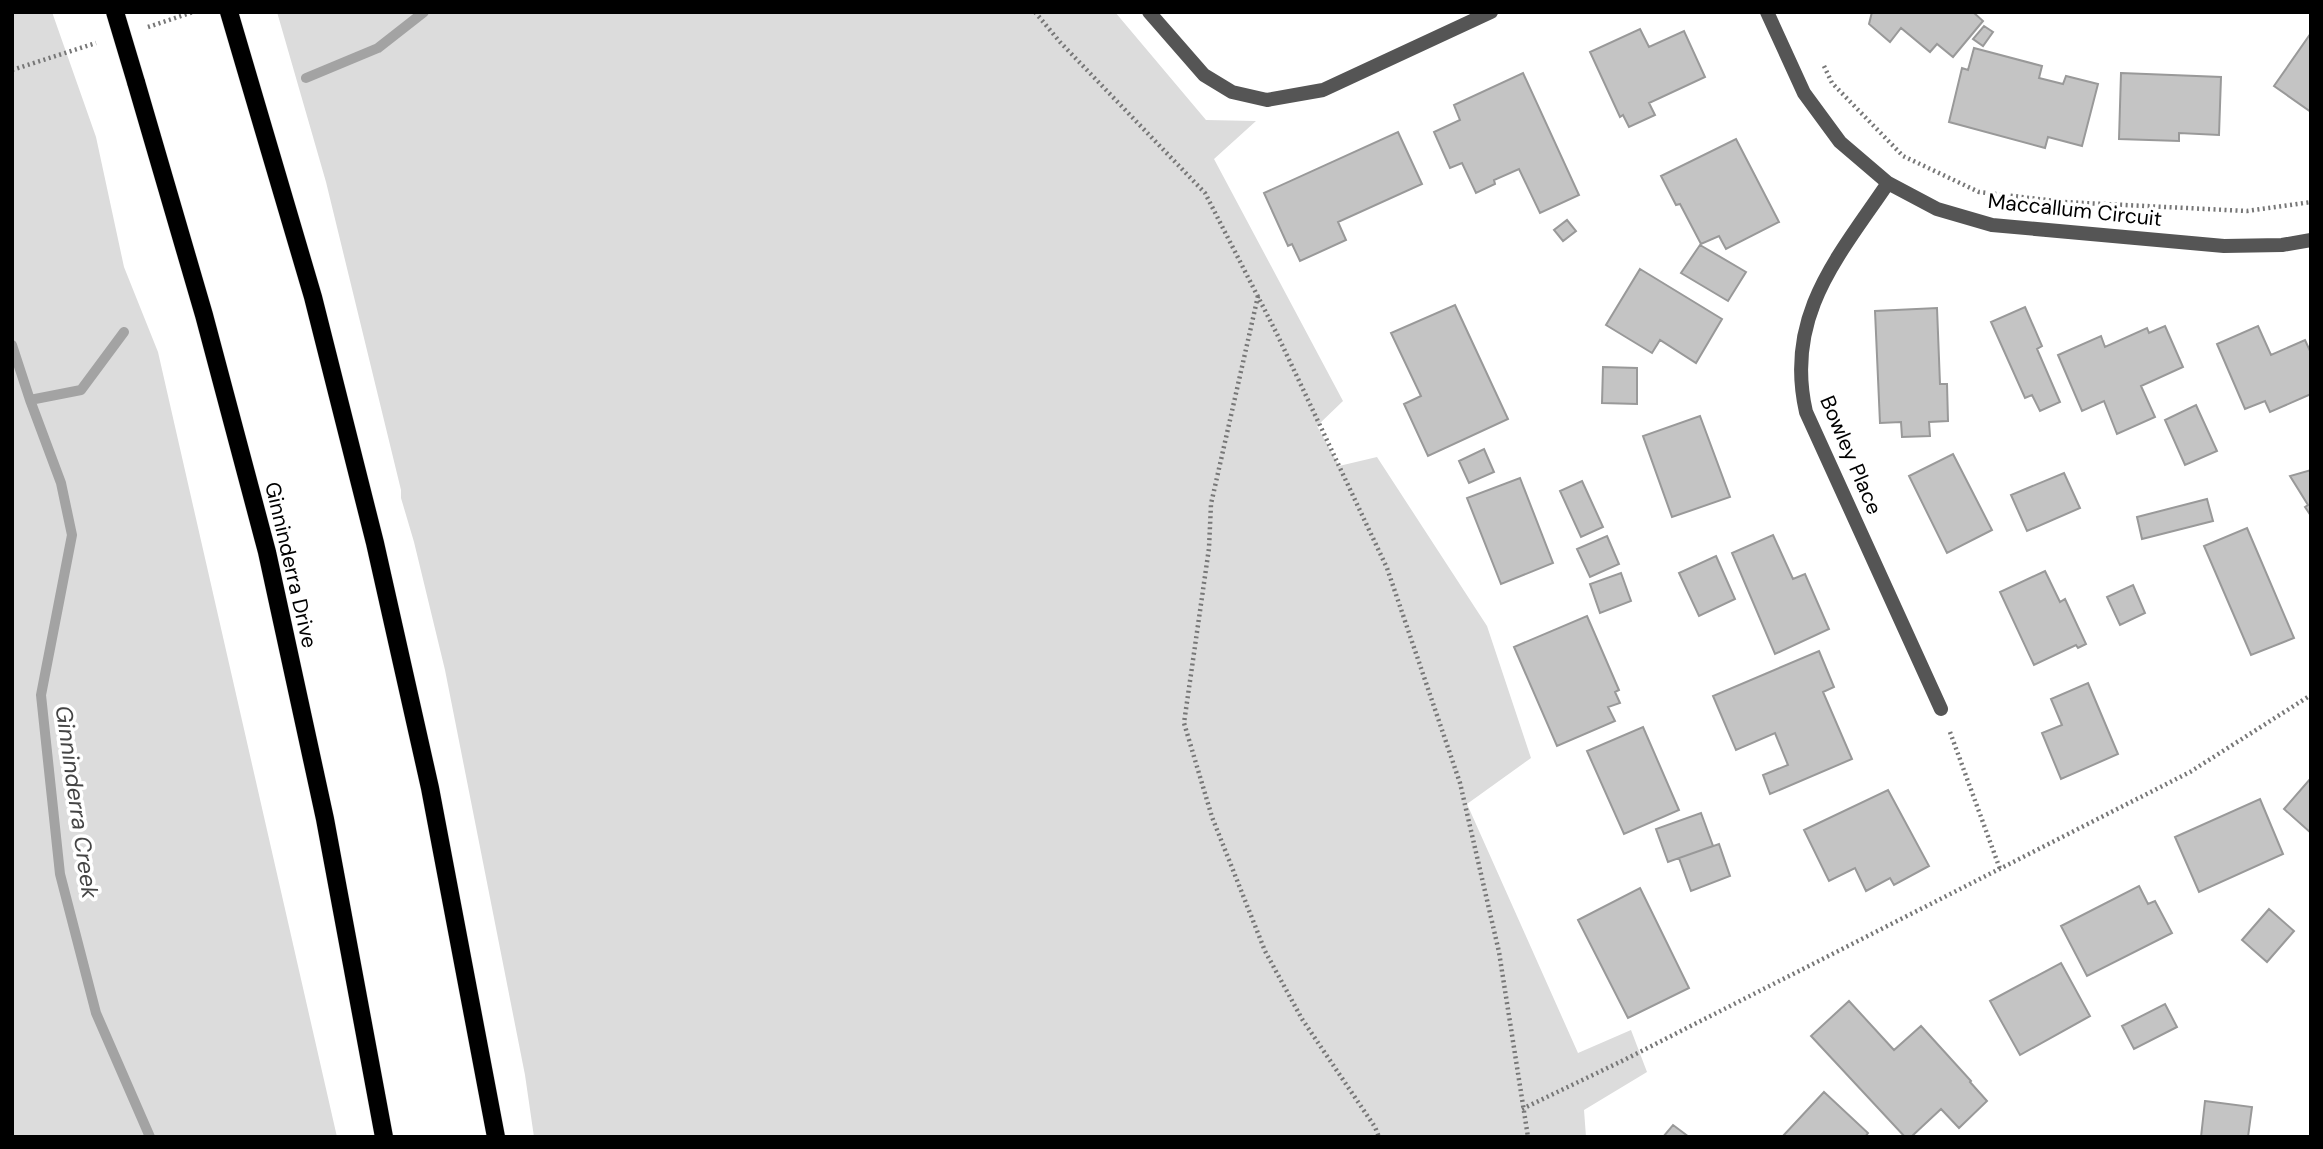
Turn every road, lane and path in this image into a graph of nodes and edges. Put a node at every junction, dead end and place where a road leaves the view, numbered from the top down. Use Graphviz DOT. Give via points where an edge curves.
graph roads {
  1 [pos="114,12"];
  2 [pos="229,12"];
  3 [pos="1035,12"];
  4 [pos="1149,12"];
  5 [pos="1491,12"];
  6 [pos="1767,12"];
  7 [pos="1820,60"];
  8 [pos="1888,183"];
  9 [pos="2311,202"];
  10 [pos="2311,240"];
  11 [pos="1258,296"];
  12 [pos="2311,695"];
  13 [pos="1941,709"];
  14 [pos="2000,869"];
  15 [pos="1522,1109"];
  16 [pos="384,1137"];
  17 [pos="496,1137"];
  18 [pos="1379,1137"];
  19 [pos="1528,1137"];
  1 -- 16 [label="main road, Ginninderra Drive, bridge" via="204,315 267,552 325,819"];
  2 -- 17 [label="main road" via="313,297 375,543 429,788"];
  3 -- 11 [label="path" via="1205,193"];
  4 -- 5 [label="street" via="1203,75 1232,92 1267,100 1323,90"];
  6 -- 8 [label="street, Maccallum Circuit" via="1804,93 1840,142"];
  7 -- 9 [label="path" via="1832,83 1903,156 1979,192 2064,202 2247,211"];
  8 -- 10 [label="street, Maccallum Circuit" via="1937,209 1992,225 2224,246"];
  8 -- 13 [label="street, Bowley Place" via="1816,294 1802,342 1801,389 1806,412"];
  11 -- 15 [label="path" via="1387,568 1460,783 1499,952"];
  11 -- 18 [label="path" via="1212,504 1184,723 1212,817 1265,951 1302,1019"];
  12 -- 14 [label="path" via="2190,772"];
  13 -- 14 [label="path"];
  14 -- 15 [label="path"];
  15 -- 19 [label="path"];
}
